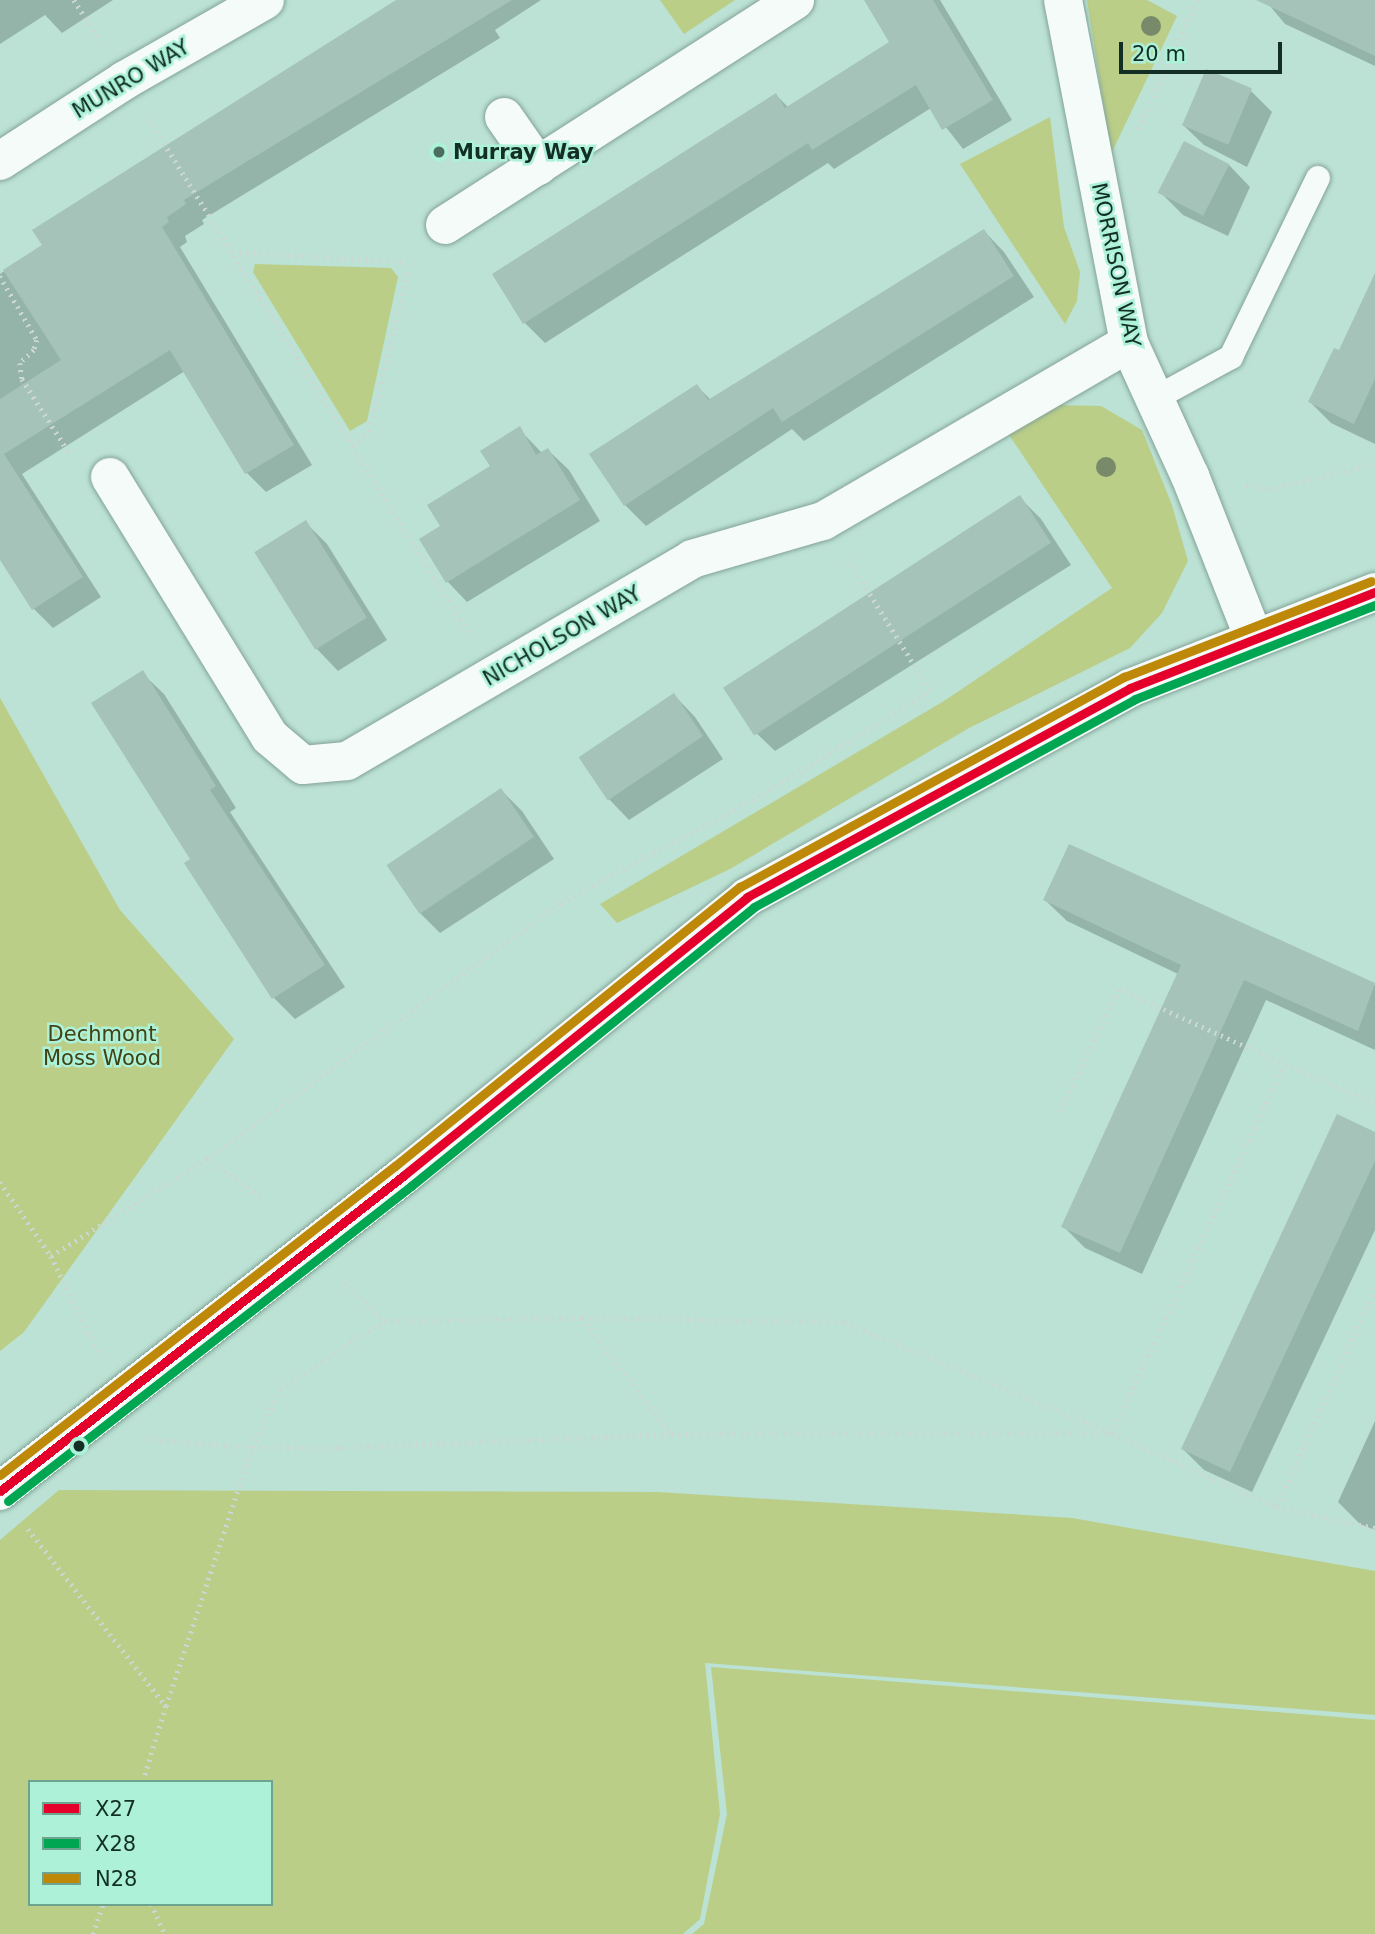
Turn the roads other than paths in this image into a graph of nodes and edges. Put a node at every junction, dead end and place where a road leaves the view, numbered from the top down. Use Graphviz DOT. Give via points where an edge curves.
graph roads {
  1 [pos="265,0"];
  2 [pos="795,0"];
  3 [pos="1063,0"];
  4 [pos="504,117"];
  5 [pos="0,161"];
  6 [pos="538,166"];
  7 [pos="1318,178"];
  8 [pos="444,225"];
  9 [pos="1129,343"];
  10 [pos="1154,399"];
  11 [pos="110,477"];
  12 [pos="1375,592"];
  13 [pos="1253,636"];
  14 [pos="0,1491"];
  1 -- 5 [label="street, MUNRO WAY" via="125,80"];
  2 -- 6 [label="street"];
  3 -- 9 [label="street, MORRISON WAY"];
  4 -- 6 [label="street"];
  6 -- 8 [label="street"];
  7 -- 10 [label="lane" via="1231,356"];
  9 -- 10 [label="street, MORRISON WAY"];
  9 -- 11 [label="street, NICHOLSON WAY" via="823,521 692,559 347,761 303,765 270,737"];
  10 -- 13 [label="street, MORRISON WAY" via="1190,476"];
  12 -- 13 [label="street"];
  13 -- 14 [label="street" via="1130,688 747,897 403,1176"];
}
